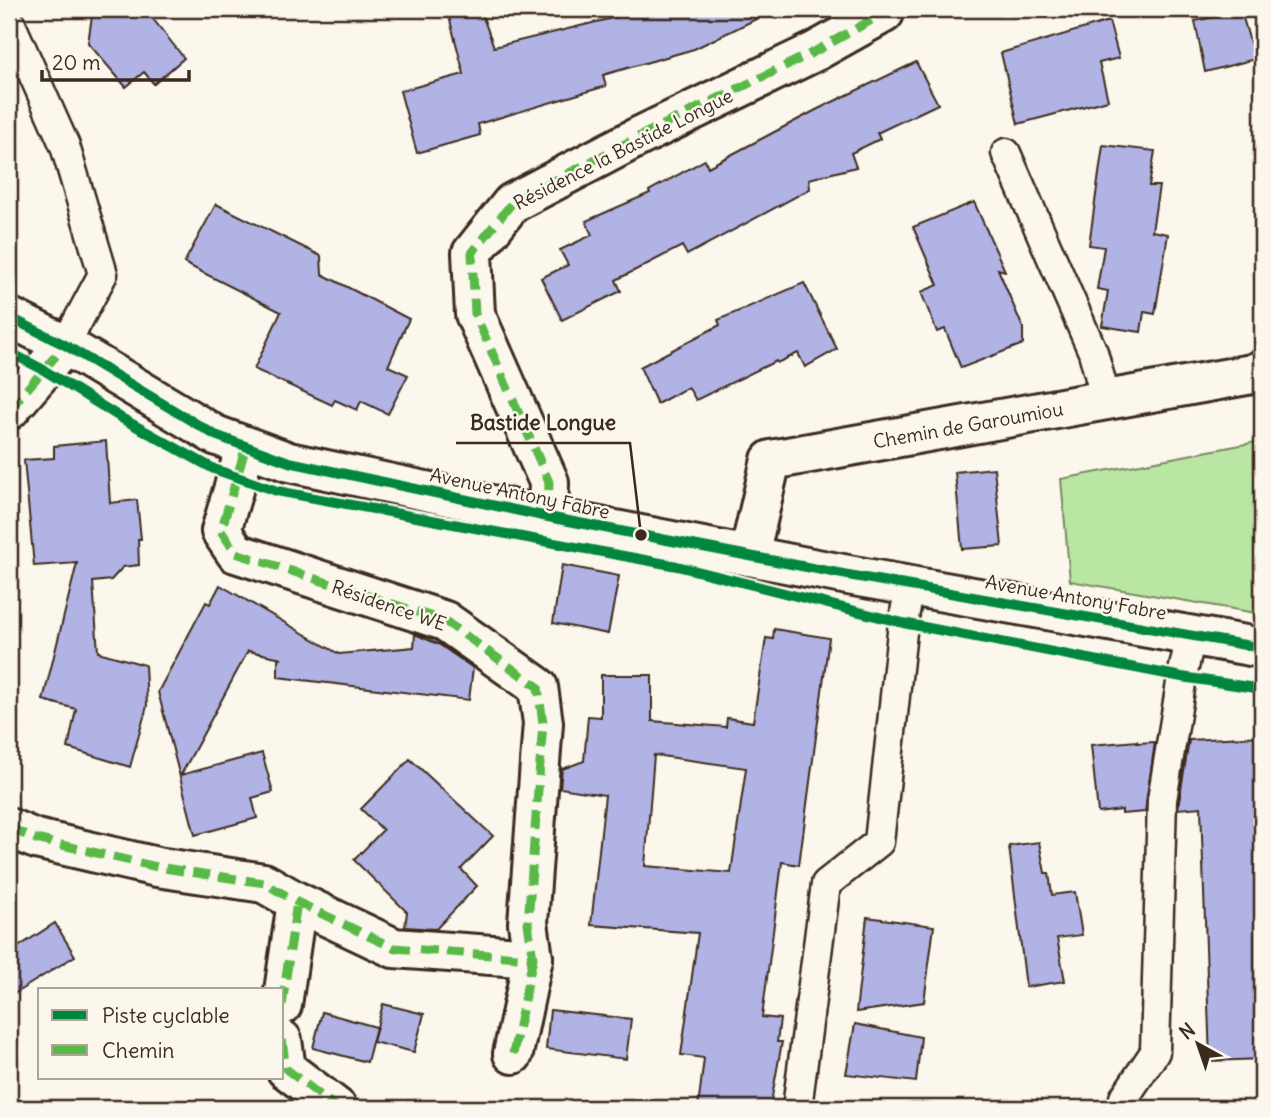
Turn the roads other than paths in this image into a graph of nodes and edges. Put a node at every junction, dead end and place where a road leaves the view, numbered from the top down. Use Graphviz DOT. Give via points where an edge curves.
graph roads {
  1 [pos="885,9"];
  2 [pos="9,20"];
  3 [pos="1006,153"];
  4 [pos="9,317"];
  5 [pos="65,345"];
  6 [pos="1262,370"];
  7 [pos="1106,400"];
  8 [pos="9,410"];
  9 [pos="246,446"];
  10 [pos="548,517"];
  11 [pos="749,556"];
  12 [pos="910,586"];
  13 [pos="1191,635"];
  14 [pos="1262,648"];
  15 [pos="9,828"];
  16 [pos="298,902"];
  17 [pos="533,958"];
  18 [pos="284,992"];
  19 [pos="284,1054"];
  20 [pos="513,1054"];
  21 [pos="337,1108"];
  22 [pos="797,1108"];
  23 [pos="1122,1108"];
  1 -- 10 [label="street, Résidence la Bastide Longue" via="816,51 512,203 472,253 475,314 550,482"];
  2 -- 5 [label="lane" via="65,146 103,274"];
  3 -- 7 [label="lane" via="1093,352"];
  4 -- 5 [label="street, Avenue Antony Fabre"];
  5 -- 8 [label="street"];
  5 -- 9 [label="street, Avenue Antony Fabre" via="215,435"];
  6 -- 7 [label="street, Chemin de Garoumiou"];
  7 -- 11 [label="street, Chemin de Garoumiou" via="771,460"];
  9 -- 10 [label="street, Avenue Antony Fabre" via="289,462"];
  9 -- 17 [label="street, Résidence WE" via="222,531 236,554 444,621 538,687 543,723 528,923"];
  10 -- 11 [label="street, Avenue Antony Fabre"];
  11 -- 12 [label="street, Avenue Antony Fabre"];
  12 -- 13 [label="street, Avenue Antony Fabre"];
  12 -- 22 [label="lane" via="879,842 826,884"];
  13 -- 14 [label="street, Avenue Antony Fabre"];
  13 -- 23 [label="lane" via="1162,800 1155,1052"];
  15 -- 16 [label="street" via="36,839 157,867 264,883"];
  16 -- 17 [label="street" via="394,948"];
  16 -- 18 [label="street"];
  17 -- 20 [label="street, Résidence WE"];
  19 -- 21 [label="street" via="286,1069"];
}
